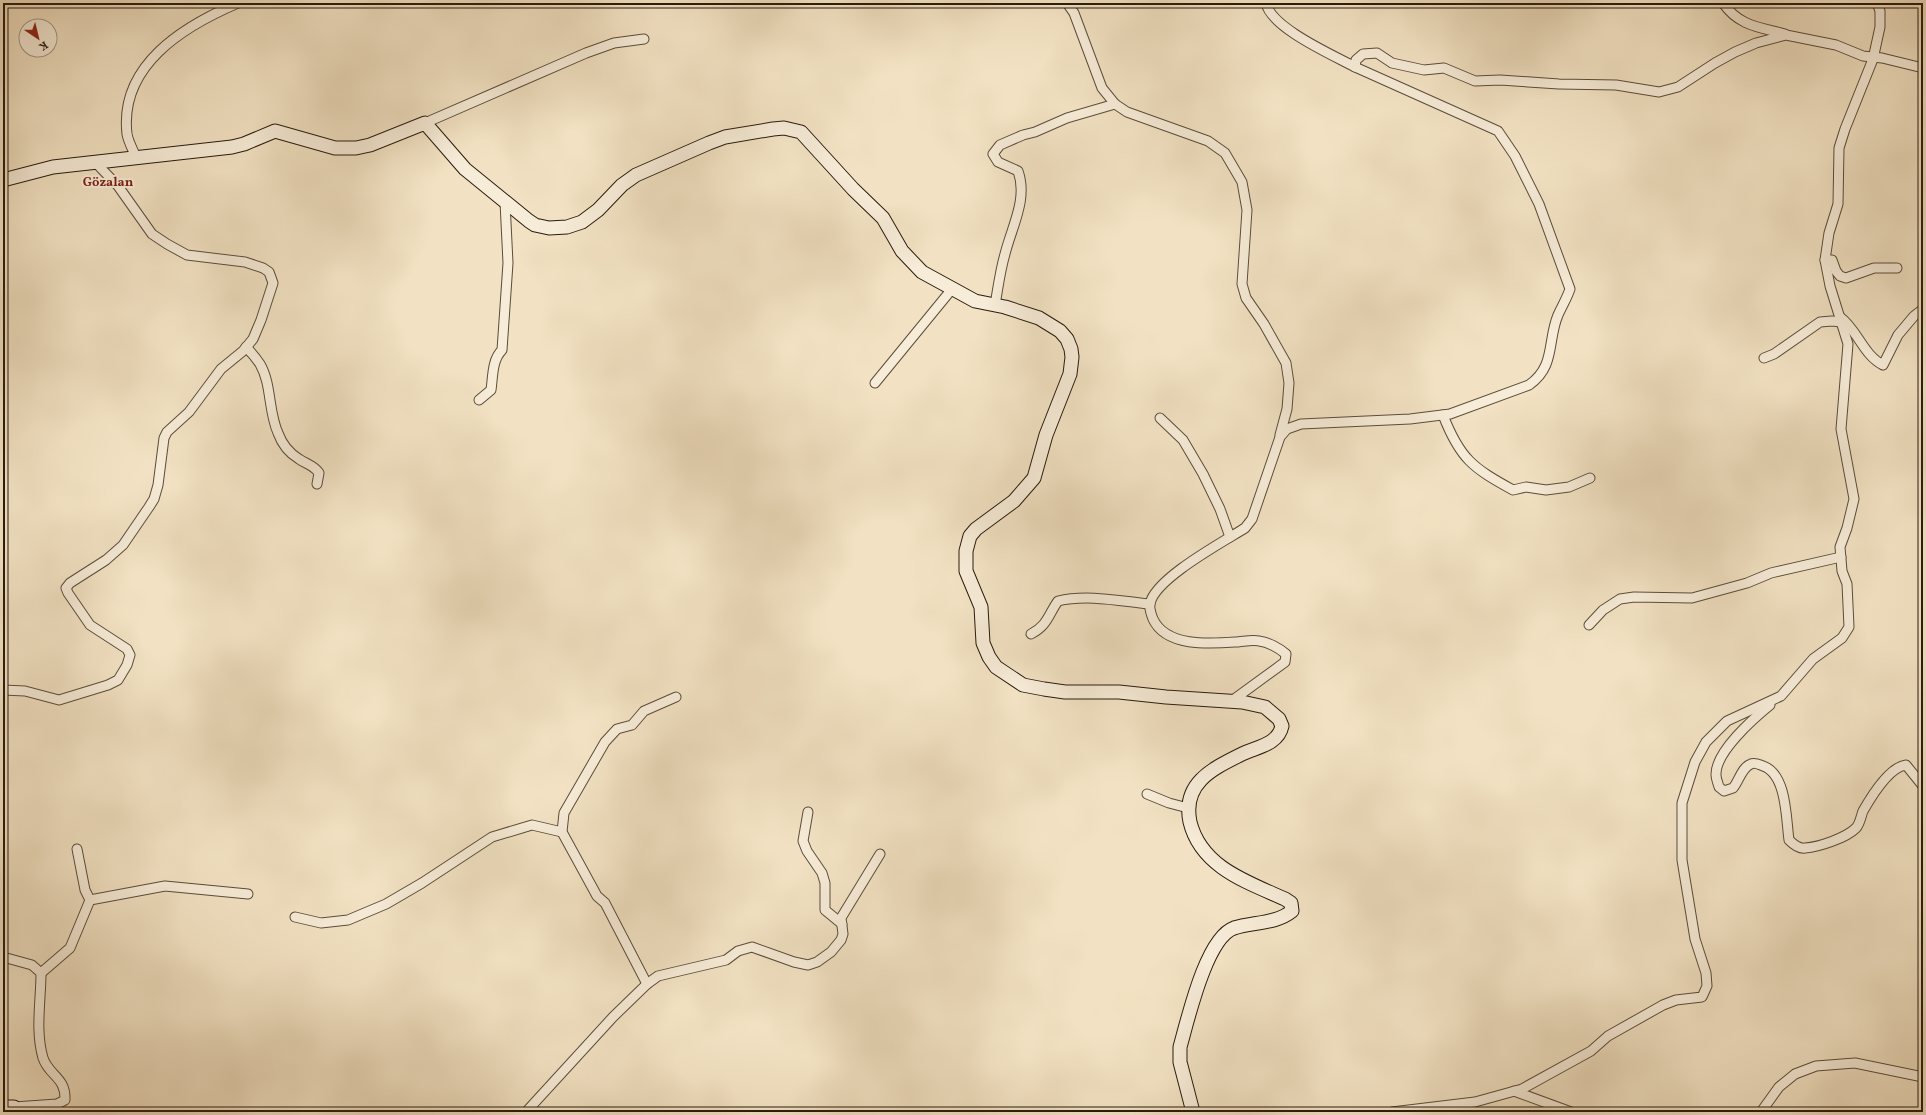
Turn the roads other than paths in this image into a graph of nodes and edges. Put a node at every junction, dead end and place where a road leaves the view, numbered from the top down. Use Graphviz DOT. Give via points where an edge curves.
graph roads {
  1 [pos="238,3"];
  2 [pos="1067,3"];
  3 [pos="1266,3"];
  4 [pos="1723,3"];
  5 [pos="1877,3"];
  6 [pos="1786,35"];
  7 [pos="644,39"];
  8 [pos="1873,58"];
  9 [pos="1355,67"];
  10 [pos="1923,68"];
  11 [pos="1115,104"];
  12 [pos="425,123"];
  13 [pos="136,157"];
  14 [pos="95,162"];
  15 [pos="3,180"];
  16 [pos="505,202"];
  17 [pos="1825,260"];
  18 [pos="1897,268"];
  19 [pos="952,289"];
  20 [pos="995,305"];
  21 [pos="1923,309"];
  22 [pos="1840,319"];
  23 [pos="246,347"];
  24 [pos="1764,358"];
  25 [pos="875,383"];
  26 [pos="479,400"];
  27 [pos="1443,415"];
  28 [pos="1160,418"];
  29 [pos="1280,436"];
  30 [pos="1590,478"];
  31 [pos="317,484"];
  32 [pos="1230,537"];
  33 [pos="1841,558"];
  34 [pos="1150,604"];
  35 [pos="1589,625"];
  36 [pos="1031,634"];
  37 [pos="3,690"];
  38 [pos="1781,696"];
  39 [pos="676,697"];
  40 [pos="1233,700"];
  41 [pos="1923,786"];
  42 [pos="1147,794"];
  43 [pos="1188,808"];
  44 [pos="808,812"];
  45 [pos="562,832"];
  46 [pos="77,849"];
  47 [pos="880,854"];
  48 [pos="248,894"];
  49 [pos="90,900"];
  50 [pos="295,917"];
  51 [pos="842,924"];
  52 [pos="3,957"];
  53 [pos="41,972"];
  54 [pos="647,984"];
  55 [pos="1923,1078"];
  56 [pos="1514,1091"];
  57 [pos="8,1107"];
  58 [pos="526,1112"];
  59 [pos="1193,1112"];
  60 [pos="1392,1112"];
  61 [pos="1570,1112"];
  62 [pos="1761,1112"];
  1 -- 13 [label="street" via="216,12 185,31 160,49 145,66 134,86 127,115 127,135"];
  2 -- 11 [label="street" via="1074,14 1102,88"];
  3 -- 9 [label="street" via="1272,15 1299,37"];
  4 -- 6 [label="street" via="1738,20"];
  5 -- 8 [label="street" via="1880,27"];
  6 -- 8 [label="street" via="1836,45"];
  6 -- 9 [label="street" via="1735,52 1678,87 1659,92 1616,85 1475,81 1444,68 1424,70 1392,63 1377,52 1363,54 1356,60"];
  7 -- 12 [label="street" via="614,43 586,53"];
  8 -- 10 [label="street"];
  8 -- 17 [label="street" via="1840,148 1838,204 1829,233"];
  9 -- 27 [label="street" via="1498,131 1515,156 1539,204 1570,289 1566,303 1558,315 1547,365 1539,378 1529,385"];
  11 -- 20 [label="street" via="1067,118 1023,135 1000,145 993,154 998,162 1018,171 1022,182 1020,205 1002,263"];
  11 -- 29 [label="street" via="1127,112 1208,141 1225,153 1242,182 1247,210 1242,284 1246,298 1286,363 1289,383 1287,409"];
  12 -- 13 [label="street" via="356,148 335,148 275,131 232,147 156,157"];
  12 -- 16 [label="street" via="465,169"];
  13 -- 14 [label="street"];
  14 -- 15 [label="street" via="53,167"];
  14 -- 23 [label="street" via="118,186 152,234 167,244 187,255 245,262 269,272 273,283 253,339"];
  16 -- 19 [label="street" via="535,225 549,228 573,226 598,210 629,179 649,168 725,138 773,129 791,129 801,132 814,143 853,189 883,218 902,251 914,265 930,278"];
  16 -- 26 [label="street" via="508,263 502,350 495,362 491,390"];
  17 -- 18 [label="street" via="1832,260 1836,271 1846,278 1874,268"];
  17 -- 22 [label="street"];
  19 -- 20 [label="street" via="974,301"];
  19 -- 25 [label="street"];
  20 -- 40 [label="street" via="1031,315 1050,324 1067,339 1072,357 1070,374 1046,435 1034,478 1014,501 976,529 969,542 966,571 981,607 983,643 989,657 996,667 1015,681 1035,688 1065,692 1090,691"];
  21 -- 22 [label="street" via="1898,335 1883,365 1861,342 1849,323"];
  22 -- 24 [label="street" via="1820,322 1779,351"];
  22 -- 33 [label="street" via="1848,344 1841,429 1854,499 1840,547"];
  23 -- 31 [label="street" via="260,364 278,433 288,450 316,468 319,473"];
  23 -- 37 [label="street" via="221,369 188,412 167,432 154,499 123,546 66,588 90,625 127,649 129,660 118,680 59,700 25,691"];
  27 -- 29 [label="street" via="1301,424 1288,429"];
  27 -- 30 [label="street" via="1462,454 1482,472 1513,490 1526,487 1546,490 1569,486"];
  28 -- 32 [label="street" via="1183,440 1203,474"];
  29 -- 32 [label="street" via="1252,519 1245,528"];
  32 -- 34 [label="street" via="1168,578 1156,590"];
  33 -- 35 [label="street" via="1771,573 1747,583 1692,598 1620,599 1603,610"];
  33 -- 38 [label="street" via="1847,584 1849,627 1842,638 1813,659"];
  34 -- 36 [label="street" via="1069,598 1058,601 1051,610 1048,621"];
  34 -- 40 [label="street" via="1150,613 1156,626 1179,639 1210,644 1259,640 1286,654 1285,662"];
  38 -- 41 [label="street" via="1749,722 1730,744 1722,756 1716,774 1719,787 1724,790 1733,788 1744,769 1751,764 1756,763 1770,768 1776,773 1781,786 1788,840 1794,845 1803,849 1833,841 1857,827 1874,794 1900,766 1906,765"];
  38 -- 56 [label="street" via="1727,721 1706,742 1695,762 1682,803 1682,860 1694,939 1706,973 1707,986 1702,997 1676,1000 1664,1005 1608,1036 1591,1051"];
  39 -- 45 [label="street" via="644,711 632,725 616,729 564,813"];
  40 -- 43 [label="street" via="1265,707 1279,719 1281,730 1266,746 1242,754 1201,779 1192,792"];
  42 -- 43 [label="street"];
  43 -- 59 [label="street" via="1195,837 1215,862 1237,879 1284,899 1291,904 1292,911 1282,917 1231,929 1220,938 1208,959 1180,1047 1180,1062"];
  44 -- 51 [label="street" via="803,841 822,873 825,883 825,910"];
  45 -- 50 [label="street" via="532,825 492,837 386,904 348,920 321,923"];
  45 -- 54 [label="street" via="597,896 605,904"];
  46 -- 49 [label="street" via="83,884"];
  47 -- 51 [label="street" via="843,914"];
  48 -- 49 [label="street" via="165,886"];
  49 -- 53 [label="street" via="70,948"];
  51 -- 54 [label="street" via="841,940 831,952 817,962 794,962 752,947 738,951 726,960 658,976"];
  52 -- 53 [label="street" via="32,965"];
  53 -- 57 [label="street" via="38,1013 40,1041 44,1060 65,1089 65,1100 57,1104"];
  54 -- 58 [label="street" via="613,1017"];
  55 -- 62 [label="street" via="1855,1063 1816,1066 1795,1074 1779,1087"];
  56 -- 60 [label="street" via="1475,1102"];
  56 -- 61 [label="street"];
}
